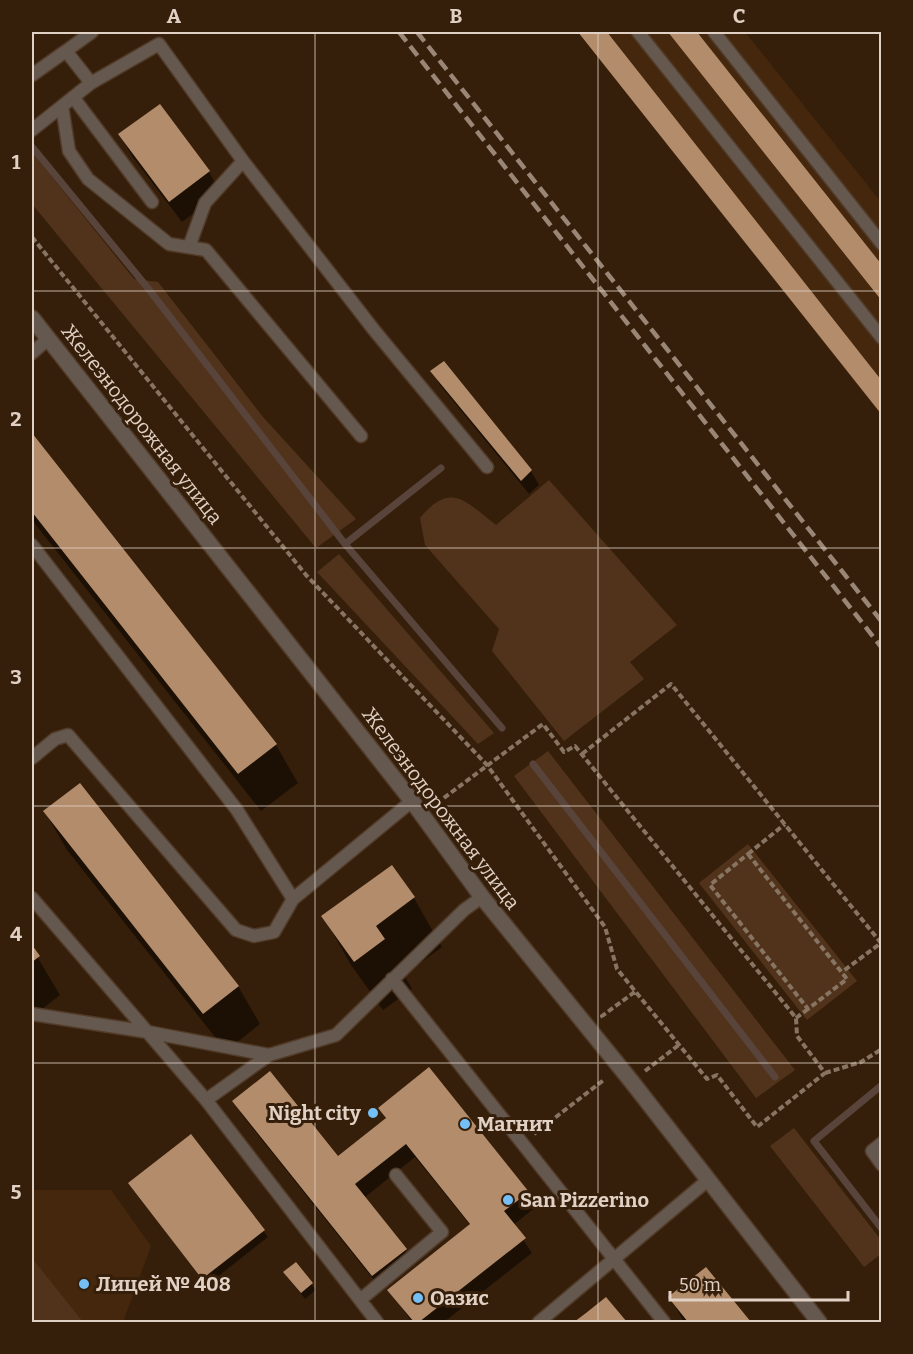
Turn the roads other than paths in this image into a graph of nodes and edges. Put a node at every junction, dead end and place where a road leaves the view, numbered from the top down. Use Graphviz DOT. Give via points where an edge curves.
graph roads {
  1 [pos="92,32"];
  2 [pos="638,32"];
  3 [pos="714,32"];
  4 [pos="66,51"];
  5 [pos="32,75"];
  6 [pos="91,83"];
  7 [pos="73,97"];
  8 [pos="62,106"];
  9 [pos="32,130"];
  10 [pos="243,161"];
  11 [pos="152,202"];
  12 [pos="882,244"];
  13 [pos="189,247"];
  14 [pos="32,318"];
  15 [pos="882,338"];
  16 [pos="48,339"];
  17 [pos="32,352"];
  18 [pos="361,436"];
  19 [pos="487,467"];
  20 [pos="32,545"];
  21 [pos="32,758"];
  22 [pos="412,801"];
  23 [pos="482,897"];
  24 [pos="32,898"];
  25 [pos="293,899"];
  26 [pos="392,979"];
  27 [pos="32,1014"];
  28 [pos="148,1032"];
  29 [pos="269,1055"];
  30 [pos="207,1100"];
  31 [pos="882,1143"];
  32 [pos="882,1165"];
  33 [pos="396,1175"];
  34 [pos="708,1180"];
  35 [pos="615,1260"];
  36 [pos="360,1300"];
  37 [pos="377,1323"];
  38 [pos="539,1323"];
  39 [pos="664,1323"];
  40 [pos="819,1323"];
  1 -- 4 [label="lane"];
  2 -- 15 [label="lane"];
  3 -- 12 [label="lane"];
  4 -- 5 [label="lane"];
  4 -- 6 [label="lane"];
  6 -- 7 [label="lane"];
  6 -- 10 [label="lane" via="159,44"];
  7 -- 8 [label="lane"];
  7 -- 11 [label="lane"];
  8 -- 9 [label="lane"];
  8 -- 13 [label="lane" via="69,151 88,179 169,244"];
  10 -- 13 [label="lane" via="205,203"];
  10 -- 19 [label="lane"];
  13 -- 18 [label="lane" via="206,250"];
  14 -- 16 [label="street, Железнодорожная улица"];
  16 -- 17 [label="lane"];
  16 -- 22 [label="street, Железнодорожная улица"];
  20 -- 25 [label="lane" via="237,810"];
  21 -- 25 [label="lane" via="55,739 68,735 236,930 254,936 274,932"];
  22 -- 23 [label="street, Железнодорожная улица"];
  22 -- 25 [label="lane"];
  23 -- 26 [label="lane"];
  23 -- 34 [label="street, Железнодорожная улица"];
  24 -- 28 [label="lane"];
  26 -- 29 [label="lane" via="336,1035"];
  26 -- 35 [label="lane"];
  27 -- 28 [label="lane"];
  28 -- 29 [label="lane"];
  28 -- 30 [label="lane"];
  29 -- 30 [label="lane"];
  30 -- 36 [label="lane"];
  31 -- 32 [label="lane" via="872,1151"];
  33 -- 36 [label="lane" via="442,1233"];
  34 -- 35 [label="lane"];
  34 -- 40 [label="street, Железнодорожная улица"];
  35 -- 38 [label="lane"];
  35 -- 39 [label="lane"];
  36 -- 37 [label="lane"];
}
